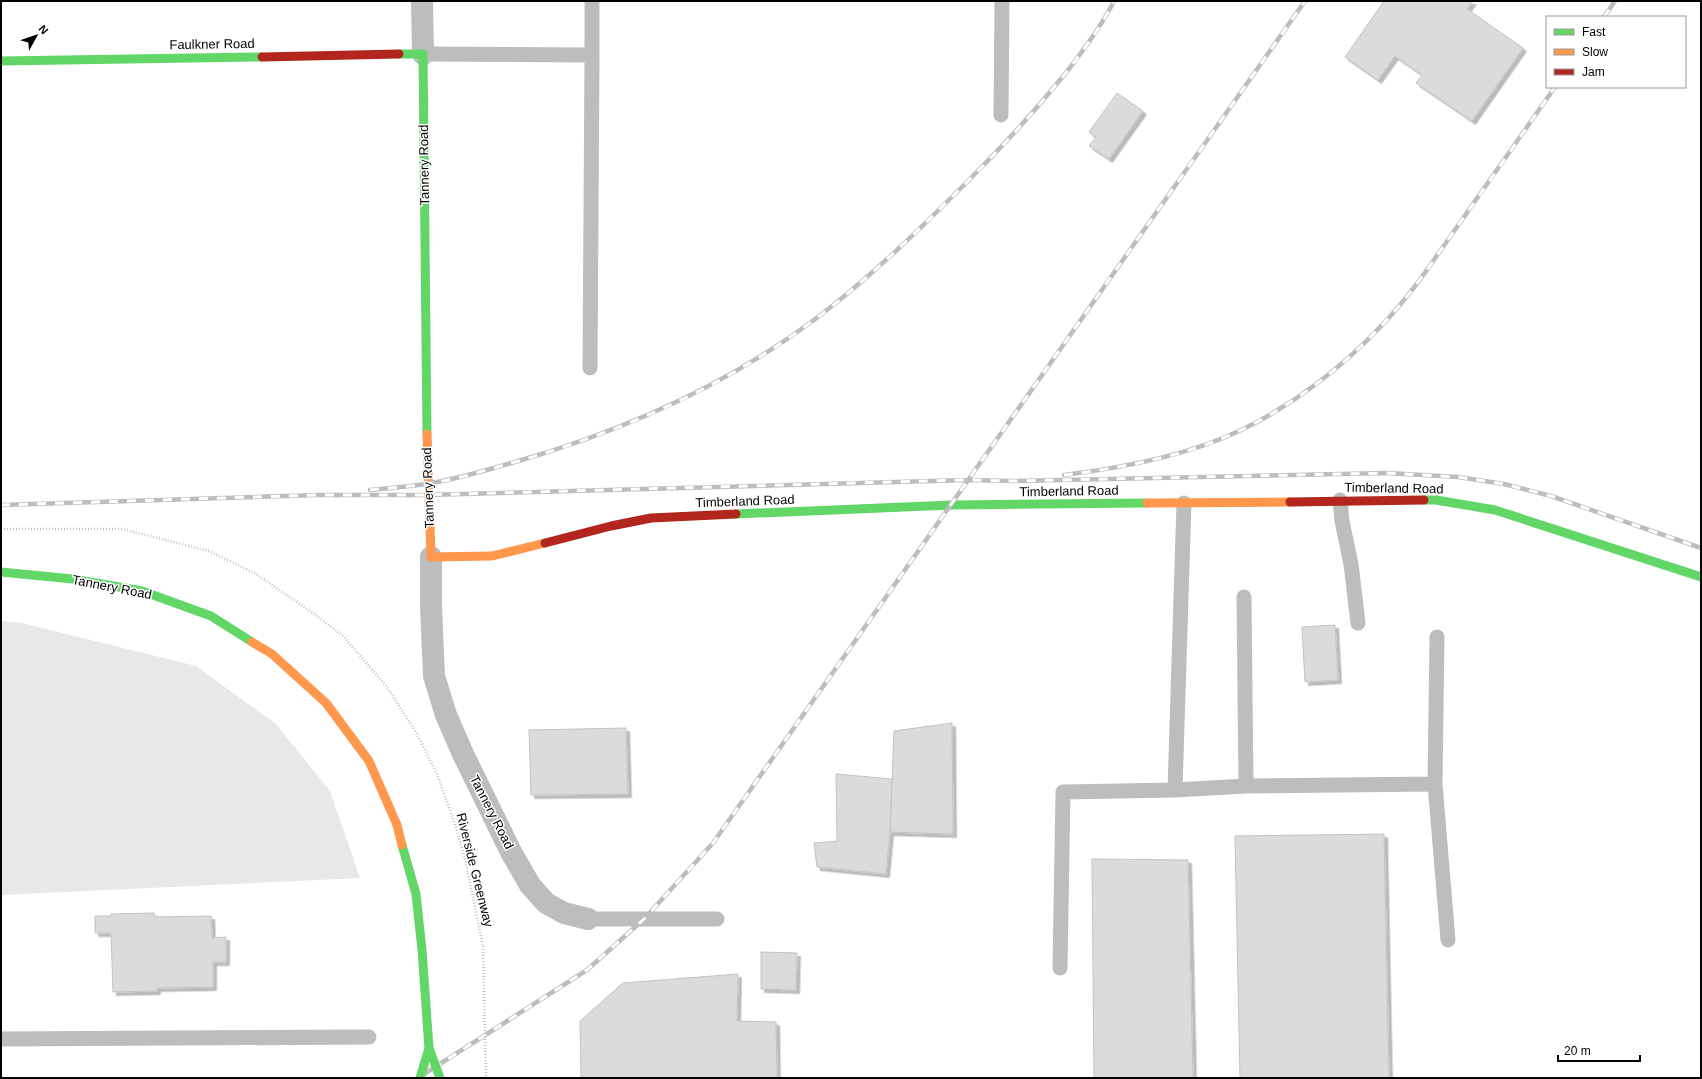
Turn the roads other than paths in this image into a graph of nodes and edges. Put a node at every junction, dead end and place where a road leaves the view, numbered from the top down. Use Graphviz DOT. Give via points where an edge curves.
graph roads {
  1 [pos="422,1"];
  2 [pos="592,1"];
  3 [pos="1002,1"];
  4 [pos="423,54"];
  5 [pos="592,55"];
  6 [pos="1,61"];
  7 [pos="1001,115"];
  8 [pos="590,368"];
  9 [pos="1340,500"];
  10 [pos="1184,503"];
  11 [pos="431,557"];
  12 [pos="1,572"];
  13 [pos="1701,577"];
  14 [pos="1244,597"];
  15 [pos="1358,623"];
  16 [pos="1437,637"];
  17 [pos="1435,784"];
  18 [pos="1246,786"];
  19 [pos="1176,790"];
  20 [pos="588,919"];
  21 [pos="717,919"];
  22 [pos="1448,940"];
  23 [pos="1060,968"];
  24 [pos="369,1037"];
  25 [pos="1,1039"];
  26 [pos="429,1048"];
  27 [pos="420,1078"];
  28 [pos="440,1078"];
  1 -- 4 [label="street, Tannery Road"];
  2 -- 5 [label="lane"];
  3 -- 7 [label="lane"];
  4 -- 5 [label="lane"];
  4 -- 6 [label="street, Faulkner Road"];
  4 -- 11 [label="street, Tannery Road" via="426,464"];
  5 -- 8 [label="lane"];
  9 -- 10 [label="street, Timberland Road"];
  9 -- 13 [label="street, Timberland Road" via="1436,500 1494,510"];
  9 -- 15 [label="lane"];
  10 -- 11 [label="street, Timberland Road" via="952,505 651,518 492,556"];
  10 -- 19 [label="lane"];
  11 -- 20 [label="street, Tannery Road" via="434,676 446,715 511,852 530,885 546,903 564,913"];
  12 -- 26 [label="street, Tannery Road" via="73,579 142,591 211,616 272,654 326,703 369,761 397,825 416,894"];
  14 -- 18 [label="lane"];
  16 -- 17 [label="lane"];
  17 -- 18 [label="lane"];
  17 -- 22 [label="lane"];
  18 -- 19 [label="lane"];
  19 -- 23 [label="lane" via="1064,792"];
  20 -- 21 [label="lane"];
  24 -- 25 [label="lane"];
  26 -- 27 [label="street, Tannery Road, bridge"];
  26 -- 28 [label="street, Tannery Road, bridge"];
}
